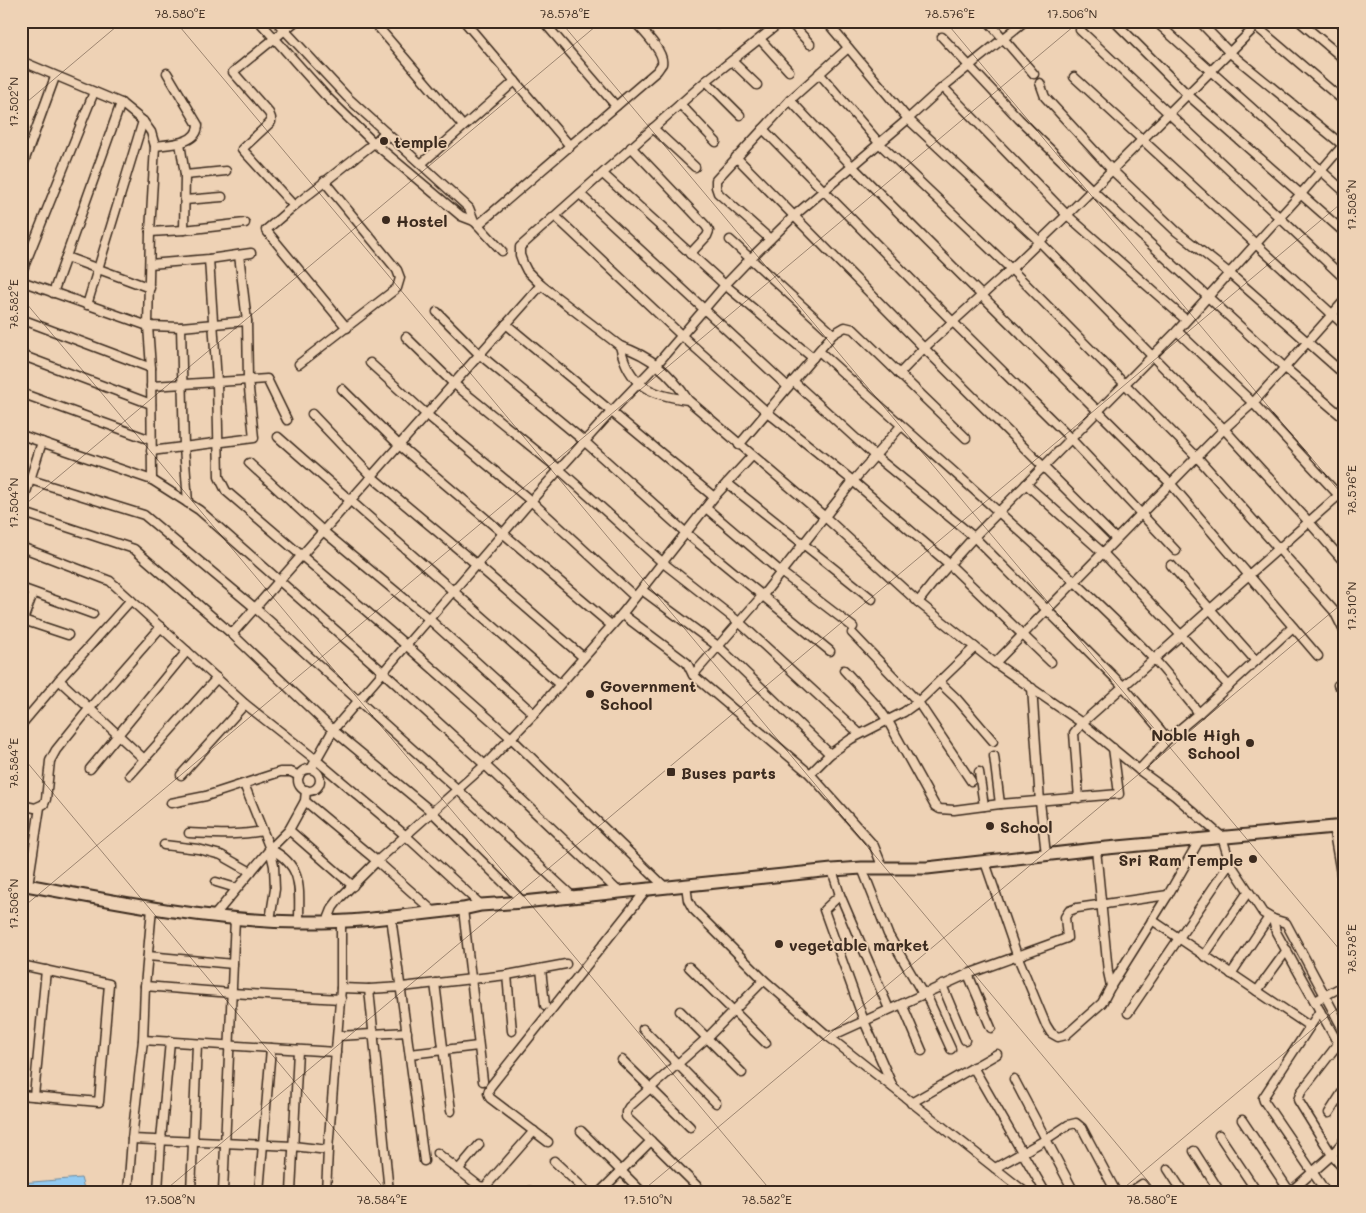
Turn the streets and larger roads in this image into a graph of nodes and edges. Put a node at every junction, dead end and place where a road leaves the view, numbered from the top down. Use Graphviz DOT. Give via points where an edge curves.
graph roads {
  1 [pos="259,21"];
  2 [pos="276,21"];
  3 [pos="296,21"];
  4 [pos="373,21"];
  5 [pos="543,21"];
  6 [pos="634,21"];
  7 [pos="711,21"];
  8 [pos="723,21"];
  9 [pos="782,21"];
  10 [pos="790,21"];
  11 [pos="826,21"];
  12 [pos="988,21"];
  13 [pos="1025,21"];
  14 [pos="1114,21"];
  15 [pos="1156,21"];
  16 [pos="1199,21"];
  17 [pos="1299,21"];
  18 [pos="466,22"];
  19 [pos="1256,23"];
  20 [pos="284,30"];
  21 [pos="1080,30"];
  22 [pos="942,36"];
  23 [pos="760,38"];
  24 [pos="274,39"];
  25 [pos="1003,39"];
  26 [pos="810,44"];
  27 [pos="848,48"];
  28 [pos="1230,53"];
  29 [pos="1345,60"];
  30 [pos="732,61"];
  31 [pos="22,63"];
  32 [pos="970,66"];
  33 [pos="789,71"];
  34 [pos="1212,72"];
  35 [pos="167,73"];
  36 [pos="819,73"];
  37 [pos="1034,74"];
  38 [pos="55,77"];
  39 [pos="1074,77"];
  40 [pos="515,81"];
  41 [pos="706,81"];
  42 [pos="1040,83"];
  43 [pos="757,85"];
  44 [pos="943,87"];
  45 [pos="94,92"];
  46 [pos="1188,95"];
  47 [pos="790,100"];
  48 [pos="1345,102"];
  49 [pos="121,104"];
  50 [pos="680,104"];
  51 [pos="616,106"];
  52 [pos="1169,114"];
  53 [pos="740,115"];
  54 [pos="908,119"];
  55 [pos="143,121"];
  56 [pos="463,126"];
  57 [pos="653,128"];
  58 [pos="763,129"];
  59 [pos="384,132"];
  60 [pos="1142,141"];
  61 [pos="374,142"];
  62 [pos="716,142"];
  63 [pos="180,143"];
  64 [pos="880,144"];
  65 [pos="1344,145"];
  66 [pos="156,146"];
  67 [pos="570,146"];
  68 [pos="631,147"];
  69 [pos="736,157"];
  70 [pos="421,164"];
  71 [pos="852,166"];
  72 [pos="694,167"];
  73 [pos="21,170"];
  74 [pos="1112,170"];
  75 [pos="226,171"];
  76 [pos="1320,171"];
  77 [pos="603,174"];
  78 [pos="185,175"];
  79 [pos="324,181"];
  80 [pos="1092,190"];
  81 [pos="824,191"];
  82 [pos="1345,192"];
  83 [pos="580,194"];
  84 [pos="1300,195"];
  85 [pos="222,197"];
  86 [pos="185,200"];
  87 [pos="294,206"];
  88 [pos="795,215"];
  89 [pos="1067,215"];
  90 [pos="555,216"];
  91 [pos="1279,218"];
  92 [pos="245,223"];
  93 [pos="476,223"];
  94 [pos="184,230"];
  95 [pos="150,232"];
  96 [pos="1345,233"];
  97 [pos="770,238"];
  98 [pos="730,240"];
  99 [pos="1039,241"];
  100 [pos="1256,244"];
  101 [pos="502,251"];
  102 [pos="251,253"];
  103 [pos="690,254"];
  104 [pos="239,255"];
  105 [pos="66,256"];
  106 [pos="209,259"];
  107 [pos="750,259"];
  108 [pos="150,264"];
  109 [pos="99,269"];
  110 [pos="1011,269"];
  111 [pos="1229,273"];
  112 [pos="21,274"];
  113 [pos="1345,279"];
  114 [pos="21,281"];
  115 [pos="541,285"];
  116 [pos="724,285"];
  117 [pos="150,288"];
  118 [pos="53,292"];
  119 [pos="980,295"];
  120 [pos="1208,296"];
  121 [pos="1345,300"];
  122 [pos="87,304"];
  123 [pos="704,309"];
  124 [pos="437,312"];
  125 [pos="1332,314"];
  126 [pos="21,319"];
  127 [pos="1186,320"];
  128 [pos="248,321"];
  129 [pos="952,321"];
  130 [pos="214,324"];
  131 [pos="506,324"];
  132 [pos="148,326"];
  133 [pos="1345,326"];
  134 [pos="181,327"];
  135 [pos="347,328"];
  136 [pos="1177,331"];
  137 [pos="834,334"];
  138 [pos="681,335"];
  139 [pos="406,337"];
  140 [pos="1307,341"];
  141 [pos="620,346"];
  142 [pos="924,348"];
  143 [pos="819,351"];
  144 [pos="479,354"];
  145 [pos="21,355"];
  146 [pos="1152,357"];
  147 [pos="813,358"];
  148 [pos="370,363"];
  149 [pos="299,364"];
  150 [pos="657,364"];
  151 [pos="1284,367"];
  152 [pos="151,368"];
  153 [pos="899,374"];
  154 [pos="1345,375"];
  155 [pos="248,379"];
  156 [pos="218,382"];
  157 [pos="638,382"];
  158 [pos="453,383"];
  159 [pos="1125,383"];
  160 [pos="791,384"];
  161 [pos="150,386"];
  162 [pos="183,386"];
  163 [pos="342,389"];
  164 [pos="21,393"];
  165 [pos="688,400"];
  166 [pos="1253,403"];
  167 [pos="151,404"];
  168 [pos="612,411"];
  169 [pos="767,412"];
  170 [pos="1098,412"];
  171 [pos="312,414"];
  172 [pos="426,414"];
  173 [pos="1345,419"];
  174 [pos="287,420"];
  175 [pos="901,426"];
  176 [pos="1224,429"];
  177 [pos="21,435"];
  178 [pos="278,437"];
  179 [pos="966,438"];
  180 [pos="1070,438"];
  181 [pos="151,440"];
  182 [pos="584,441"];
  183 [pos="42,442"];
  184 [pos="218,442"];
  185 [pos="399,444"];
  186 [pos="739,444"];
  187 [pos="184,447"];
  188 [pos="151,451"];
  189 [pos="752,456"];
  190 [pos="875,456"];
  191 [pos="1197,457"];
  192 [pos="249,463"];
  193 [pos="1043,467"];
  194 [pos="560,470"];
  195 [pos="371,476"];
  196 [pos="31,480"];
  197 [pos="152,480"];
  198 [pos="853,481"];
  199 [pos="727,483"];
  200 [pos="1170,483"];
  201 [pos="1026,484"];
  202 [pos="1345,488"];
  203 [pos="1339,496"];
  204 [pos="714,497"];
  205 [pos="350,501"];
  206 [pos="531,501"];
  207 [pos="1345,502"];
  208 [pos="188,503"];
  209 [pos="706,508"];
  210 [pos="21,510"];
  211 [pos="999,512"];
  212 [pos="1141,513"];
  213 [pos="825,517"];
  214 [pos="1309,522"];
  215 [pos="324,531"];
  216 [pos="686,533"];
  217 [pos="502,534"];
  218 [pos="974,537"];
  219 [pos="1116,539"];
  220 [pos="803,543"];
  221 [pos="21,547"];
  222 [pos="1278,549"];
  223 [pos="1176,551"];
  224 [pos="1103,553"];
  225 [pos="302,555"];
  226 [pos="662,562"];
  227 [pos="1345,563"];
  228 [pos="476,564"];
  229 [pos="950,564"];
  230 [pos="1171,565"];
  231 [pos="781,572"];
  232 [pos="1249,575"];
  233 [pos="279,581"];
  234 [pos="1074,582"];
  235 [pos="21,588"];
  236 [pos="642,590"];
  237 [pos="454,591"];
  238 [pos="33,592"];
  239 [pos="763,595"];
  240 [pos="635,597"];
  241 [pos="872,599"];
  242 [pos="131,600"];
  243 [pos="918,602"];
  244 [pos="255,608"];
  245 [pos="1047,609"];
  246 [pos="1210,610"];
  247 [pos="93,614"];
  248 [pos="622,614"];
  249 [pos="429,619"];
  250 [pos="22,622"];
  251 [pos="740,623"];
  252 [pos="611,625"];
  253 [pos="160,627"];
  254 [pos="1293,627"];
  255 [pos="1345,633"];
  256 [pos="232,634"];
  257 [pos="68,635"];
  258 [pos="1023,635"];
  259 [pos="1181,635"];
  260 [pos="407,646"];
  261 [pos="720,647"];
  262 [pos="975,647"];
  263 [pos="186,651"];
  264 [pos="830,651"];
  265 [pos="583,656"];
  266 [pos="1318,656"];
  267 [pos="1154,659"];
  268 [pos="1256,661"];
  269 [pos="995,662"];
  270 [pos="1051,662"];
  271 [pos="844,670"];
  272 [pos="383,672"];
  273 [pos="693,675"];
  274 [pos="217,678"];
  275 [pos="59,680"];
  276 [pos="939,682"];
  277 [pos="559,684"];
  278 [pos="1123,686"];
  279 [pos="1229,686"];
  280 [pos="1032,688"];
  281 [pos="358,701"];
  282 [pos="918,702"];
  283 [pos="245,704"];
  284 [pos="88,709"];
  285 [pos="1199,713"];
  286 [pos="534,714"];
  287 [pos="888,721"];
  288 [pos="1082,723"];
  289 [pos="21,725"];
  290 [pos="333,730"];
  291 [pos="860,734"];
  292 [pos="117,735"];
  293 [pos="510,737"];
  294 [pos="1168,739"];
  295 [pos="993,741"];
  296 [pos="1113,748"];
  297 [pos="830,754"];
  298 [pos="994,756"];
  299 [pos="144,759"];
  300 [pos="315,759"];
  301 [pos="485,764"];
  302 [pos="90,769"];
  303 [pos="310,769"];
  304 [pos="1139,770"];
  305 [pos="979,772"];
  306 [pos="810,774"];
  307 [pos="130,775"];
  308 [pos="181,775"];
  309 [pos="299,776"];
  310 [pos="971,781"];
  311 [pos="244,784"];
  312 [pos="457,789"];
  313 [pos="306,790"];
  314 [pos="1079,798"];
  315 [pos="306,801"];
  316 [pos="1040,802"];
  317 [pos="170,803"];
  318 [pos="1000,804"];
  319 [pos="21,805"];
  320 [pos="40,806"];
  321 [pos="984,806"];
  322 [pos="432,812"];
  323 [pos="1339,826"];
  324 [pos="289,830"];
  325 [pos="262,831"];
  326 [pos="189,833"];
  327 [pos="406,836"];
  328 [pos="1222,837"];
  329 [pos="1200,839"];
  330 [pos="164,845"];
  331 [pos="270,849"];
  332 [pos="1096,849"];
  333 [pos="1046,854"];
  334 [pos="377,861"];
  335 [pos="985,862"];
  336 [pos="1230,863"];
  337 [pos="862,868"];
  338 [pos="883,868"];
  339 [pos="832,870"];
  340 [pos="251,872"];
  341 [pos="216,882"];
  342 [pos="25,884"];
  343 [pos="1345,884"];
  344 [pos="686,885"];
  345 [pos="353,886"];
  346 [pos="665,886"];
  347 [pos="236,888"];
  348 [pos="648,888"];
  349 [pos="619,892"];
  350 [pos="1248,892"];
  351 [pos="840,895"];
  352 [pos="1168,895"];
  353 [pos="573,897"];
  354 [pos="523,902"];
  355 [pos="481,905"];
  356 [pos="1100,905"];
  357 [pos="152,908"];
  358 [pos="463,909"];
  359 [pos="434,912"];
  360 [pos="214,916"];
  361 [pos="391,917"];
  362 [pos="235,918"];
  363 [pos="1271,918"];
  364 [pos="270,920"];
  365 [pos="1152,920"];
  366 [pos="299,922"];
  367 [pos="327,922"];
  368 [pos="341,922"];
  369 [pos="1178,938"];
  370 [pos="1286,950"];
  371 [pos="1017,955"];
  372 [pos="148,956"];
  373 [pos="1204,956"];
  374 [pos="234,964"];
  375 [pos="566,964"];
  376 [pos="21,965"];
  377 [pos="689,967"];
  378 [pos="541,969"];
  379 [pos="46,970"];
  380 [pos="968,974"];
  381 [pos="1231,974"];
  382 [pos="507,975"];
  383 [pos="471,979"];
  384 [pos="764,980"];
  385 [pos="435,982"];
  386 [pos="942,985"];
  387 [pos="1345,985"];
  388 [pos="145,986"];
  389 [pos="1111,986"];
  390 [pos="402,987"];
  391 [pos="341,988"];
  392 [pos="369,989"];
  393 [pos="1258,991"];
  394 [pos="231,993"];
  395 [pos="924,993"];
  396 [pos="1326,996"];
  397 [pos="340,999"];
  398 [pos="1315,1002"];
  399 [pos="902,1004"];
  400 [pos="545,1005"];
  401 [pos="889,1009"];
  402 [pos="680,1011"];
  403 [pos="734,1011"];
  404 [pos="1320,1011"];
  405 [pos="1128,1013"];
  406 [pos="864,1021"];
  407 [pos="1342,1022"];
  408 [pos="1309,1026"];
  409 [pos="991,1028"];
  410 [pos="1330,1029"];
  411 [pos="643,1030"];
  412 [pos="512,1031"];
  413 [pos="407,1032"];
  414 [pos="1345,1033"];
  415 [pos="374,1034"];
  416 [pos="338,1036"];
  417 [pos="829,1037"];
  418 [pos="707,1038"];
  419 [pos="144,1040"];
  420 [pos="965,1040"];
  421 [pos="170,1041"];
  422 [pos="766,1043"];
  423 [pos="197,1044"];
  424 [pos="1338,1044"];
  425 [pos="230,1045"];
  426 [pos="478,1046"];
  427 [pos="270,1048"];
  428 [pos="951,1049"];
  429 [pos="298,1050"];
  430 [pos="444,1051"];
  431 [pos="922,1051"];
  432 [pos="336,1052"];
  433 [pos="410,1054"];
  434 [pos="997,1054"];
  435 [pos="1345,1056"];
  436 [pos="622,1060"];
  437 [pos="678,1064"];
  438 [pos="973,1067"];
  439 [pos="742,1073"];
  440 [pos="1014,1079"];
  441 [pos="483,1081"];
  442 [pos="650,1087"];
  443 [pos="1345,1088"];
  444 [pos="894,1089"];
  445 [pos="21,1095"];
  446 [pos="34,1096"];
  447 [pos="716,1103"];
  448 [pos="911,1103"];
  449 [pos="452,1111"];
  450 [pos="1329,1113"];
  451 [pos="1242,1120"];
  452 [pos="690,1127"];
  453 [pos="534,1131"];
  454 [pos="581,1131"];
  455 [pos="1219,1135"];
  456 [pos="132,1139"];
  457 [pos="1345,1139"];
  458 [pos="161,1140"];
  459 [pos="1046,1140"];
  460 [pos="651,1141"];
  461 [pos="194,1142"];
  462 [pos="548,1142"];
  463 [pos="226,1143"];
  464 [pos="262,1145"];
  465 [pos="293,1146"];
  466 [pos="479,1146"];
  467 [pos="328,1150"];
  468 [pos="1194,1151"];
  469 [pos="1023,1152"];
  470 [pos="437,1153"];
  471 [pos="1332,1155"];
  472 [pos="424,1161"];
  473 [pos="554,1161"];
  474 [pos="995,1168"];
  475 [pos="1168,1169"];
  476 [pos="458,1170"];
  477 [pos="622,1171"];
  478 [pos="1345,1171"];
  479 [pos="1312,1172"];
  480 [pos="128,1192"];
  481 [pos="158,1192"];
  482 [pos="191,1192"];
  483 [pos="223,1192"];
  484 [pos="259,1192"];
  485 [pos="291,1192"];
  486 [pos="326,1192"];
  487 [pos="389,1192"];
  488 [pos="587,1192"];
  489 [pos="600,1192"];
  490 [pos="642,1192"];
  491 [pos="703,1192"];
  492 [pos="1025,1192"];
  493 [pos="1045,1192"];
  494 [pos="1074,1192"];
  495 [pos="1116,1192"];
  496 [pos="1130,1192"];
  497 [pos="1148,1192"];
  498 [pos="1183,1192"];
  499 [pos="1220,1192"];
  500 [pos="1258,1192"];
  501 [pos="1290,1192"];
  502 [pos="1326,1192"];
  1 -- 24 [label="street"];
  2 -- 20 [label="street"];
  3 -- 20 [label="street"];
  4 -- 56 [label="street"];
  5 -- 51 [label="street"];
  6 -- 51 [label="street" via="656,47 662,64"];
  7 -- 8 [label="street" via="717,24"];
  9 -- 23 [label="street"];
  10 -- 26 [label="street"];
  11 -- 27 [label="street"];
  12 -- 25 [label="street"];
  13 -- 25 [label="street"];
  14 -- 46 [label="street"];
  15 -- 34 [label="street"];
  16 -- 28 [label="street"];
  17 -- 29 [label="street"];
  18 -- 40 [label="street"];
  19 -- 28 [label="street"];
  19 -- 48 [label="street"];
  20 -- 24 [label="street"];
  20 -- 59 [label="street" via="346,97"];
  21 -- 52 [label="street"];
  22 -- 32 [label="street"];
  23 -- 30 [label="street"];
  23 -- 33 [label="street"];
  24 -- 61 [label="street"];
  24 -- 87 [label="street" via="234,72 271,118 271,122 242,149"];
  25 -- 32 [label="street"];
  25 -- 37 [label="street"];
  27 -- 36 [label="street"];
  27 -- 54 [label="street"];
  28 -- 34 [label="street"];
  28 -- 65 [label="street"];
  30 -- 41 [label="street"];
  30 -- 43 [label="street"];
  31 -- 38 [label="street"];
  32 -- 44 [label="street"];
  32 -- 80 [label="street"];
  34 -- 46 [label="street"];
  34 -- 76 [label="street"];
  35 -- 63 [label="street" via="198,125 194,137"];
  36 -- 47 [label="street"];
  36 -- 64 [label="street"];
  38 -- 45 [label="street"];
  38 -- 73 [label="street"];
  39 -- 60 [label="street"];
  40 -- 56 [label="street"];
  40 -- 67 [label="street"];
  41 -- 50 [label="street"];
  41 -- 53 [label="street"];
  42 -- 74 [label="street" via="1045,97"];
  44 -- 54 [label="street"];
  44 -- 89 [label="street"];
  45 -- 49 [label="street"];
  45 -- 112 [label="street"];
  46 -- 52 [label="street"];
  46 -- 84 [label="street"];
  47 -- 58 [label="street"];
  47 -- 71 [label="street"];
  49 -- 55 [label="street"];
  49 -- 105 [label="street"];
  50 -- 57 [label="street"];
  50 -- 62 [label="street"];
  51 -- 67 [label="street"];
  52 -- 60 [label="street"];
  52 -- 91 [label="street"];
  54 -- 64 [label="street"];
  54 -- 99 [label="street"];
  55 -- 66 [label="street"];
  55 -- 109 [label="street"];
  56 -- 70 [label="street"];
  57 -- 68 [label="street"];
  57 -- 72 [label="street"];
  58 -- 69 [label="street"];
  58 -- 81 [label="street"];
  59 -- 61 [label="street"];
  59 -- 70 [label="street"];
  60 -- 74 [label="street"];
  60 -- 100 [label="street"];
  61 -- 79 [label="street"];
  61 -- 93 [label="street" via="461,216"];
  63 -- 66 [label="street"];
  63 -- 78 [label="street"];
  64 -- 71 [label="street"];
  64 -- 110 [label="street"];
  65 -- 76 [label="street"];
  66 -- 95 [label="street"];
  67 -- 93 [label="street"];
  68 -- 77 [label="street"];
  68 -- 103 [label="street" via="709,231"];
  69 -- 88 [label="street"];
  69 -- 97 [label="street" via="716,180 716,188 722,197"];
  70 -- 93 [label="street" via="469,208"];
  71 -- 81 [label="street"];
  71 -- 119 [label="street"];
  74 -- 80 [label="street"];
  74 -- 111 [label="street" via="1176,232"];
  75 -- 78 [label="street"];
  76 -- 82 [label="street"];
  76 -- 84 [label="street"];
  77 -- 83 [label="street"];
  77 -- 103 [label="street"];
  78 -- 86 [label="street"];
  79 -- 87 [label="street"];
  79 -- 135 [label="street" via="397,270 400,278 397,288"];
  80 -- 89 [label="street"];
  80 -- 120 [label="street"];
  81 -- 88 [label="street"];
  81 -- 129 [label="street"];
  83 -- 90 [label="street"];
  83 -- 123 [label="street"];
  84 -- 91 [label="street"];
  84 -- 96 [label="street"];
  85 -- 86 [label="street"];
  86 -- 94 [label="street"];
  87 -- 135 [label="street" via="266,230"];
  88 -- 97 [label="street"];
  88 -- 142 [label="street"];
  89 -- 99 [label="street"];
  89 -- 127 [label="street"];
  90 -- 115 [label="street" via="520,247 523,264"];
  90 -- 138 [label="street"];
  91 -- 100 [label="street"];
  91 -- 113 [label="street"];
  92 -- 94 [label="street"];
  93 -- 101 [label="street"];
  94 -- 95 [label="street"];
  95 -- 108 [label="street"];
  97 -- 107 [label="street"];
  98 -- 107 [label="street"];
  99 -- 110 [label="street"];
  99 -- 146 [label="street"];
  100 -- 111 [label="street"];
  100 -- 125 [label="street"];
  102 -- 104 [label="street"];
  103 -- 116 [label="street"];
  104 -- 106 [label="street"];
  104 -- 128 [label="street"];
  105 -- 109 [label="street"];
  105 -- 118 [label="street"];
  106 -- 108 [label="street"];
  106 -- 130 [label="street"];
  107 -- 116 [label="street"];
  107 -- 137 [label="street"];
  108 -- 117 [label="street"];
  109 -- 117 [label="street"];
  109 -- 122 [label="street"];
  110 -- 119 [label="street"];
  110 -- 159 [label="street"];
  111 -- 120 [label="street"];
  111 -- 140 [label="street"];
  114 -- 118 [label="street"];
  115 -- 131 [label="street"];
  115 -- 141 [label="street"];
  116 -- 123 [label="street"];
  116 -- 147 [label="street"];
  117 -- 132 [label="street"];
  118 -- 122 [label="street"];
  119 -- 129 [label="street"];
  119 -- 170 [label="street"];
  120 -- 127 [label="street"];
  120 -- 151 [label="street"];
  121 -- 125 [label="street"];
  122 -- 132 [label="street"];
  123 -- 138 [label="street"];
  123 -- 160 [label="street"];
  124 -- 144 [label="street"];
  125 -- 133 [label="street"];
  125 -- 140 [label="street"];
  126 -- 152 [label="street"];
  127 -- 136 [label="street"];
  128 -- 130 [label="street"];
  128 -- 155 [label="street"];
  129 -- 142 [label="street"];
  129 -- 180 [label="street"];
  130 -- 134 [label="street"];
  130 -- 156 [label="street"];
  131 -- 144 [label="street"];
  131 -- 168 [label="street"];
  132 -- 134 [label="street"];
  132 -- 152 [label="street"];
  134 -- 162 [label="street"];
  135 -- 149 [label="street"];
  136 -- 146 [label="street"];
  136 -- 166 [label="street"];
  137 -- 143 [label="street"];
  137 -- 153 [label="street" via="845,327 853,329"];
  138 -- 150 [label="street"];
  138 -- 169 [label="street"];
  139 -- 158 [label="street"];
  140 -- 151 [label="street"];
  140 -- 154 [label="street"];
  141 -- 150 [label="street"];
  141 -- 157 [label="street" via="628,371"];
  142 -- 153 [label="street"];
  142 -- 193 [label="street"];
  143 -- 147 [label="street"];
  143 -- 175 [label="street"];
  144 -- 158 [label="street"];
  144 -- 182 [label="street"];
  145 -- 167 [label="street"];
  146 -- 159 [label="street"];
  146 -- 176 [label="street"];
  147 -- 160 [label="street"];
  148 -- 172 [label="street"];
  150 -- 157 [label="street"];
  150 -- 165 [label="street"];
  151 -- 166 [label="street"];
  151 -- 173 [label="street"];
  152 -- 161 [label="street"];
  153 -- 179 [label="street"];
  155 -- 156 [label="street"];
  155 -- 174 [label="street" via="267,379"];
  155 -- 184 [label="street" via="254,438"];
  156 -- 162 [label="street"];
  156 -- 184 [label="street"];
  157 -- 165 [label="street" via="658,395"];
  157 -- 168 [label="street"];
  158 -- 172 [label="street"];
  158 -- 194 [label="street"];
  159 -- 170 [label="street"];
  159 -- 191 [label="street"];
  160 -- 169 [label="street"];
  160 -- 190 [label="street"];
  161 -- 162 [label="street"];
  161 -- 167 [label="street"];
  162 -- 187 [label="street"];
  163 -- 185 [label="street"];
  164 -- 181 [label="street"];
  165 -- 186 [label="street"];
  166 -- 176 [label="street"];
  166 -- 203 [label="street"];
  167 -- 181 [label="street"];
  168 -- 182 [label="street"];
  168 -- 204 [label="street"];
  169 -- 186 [label="street"];
  169 -- 198 [label="street"];
  170 -- 180 [label="street"];
  170 -- 200 [label="street"];
  171 -- 195 [label="street"];
  172 -- 185 [label="street"];
  172 -- 206 [label="street"];
  175 -- 190 [label="street"];
  175 -- 211 [label="street"];
  176 -- 191 [label="street"];
  176 -- 214 [label="street"];
  177 -- 183 [label="street"];
  178 -- 205 [label="street"];
  180 -- 193 [label="street"];
  180 -- 212 [label="street"];
  181 -- 188 [label="street"];
  182 -- 194 [label="street"];
  182 -- 216 [label="street"];
  183 -- 196 [label="street"];
  183 -- 197 [label="street"];
  184 -- 187 [label="street"];
  184 -- 225 [label="street" via="219,477 226,492"];
  185 -- 195 [label="street"];
  185 -- 217 [label="street"];
  186 -- 189 [label="street"];
  187 -- 188 [label="street"];
  187 -- 208 [label="street"];
  188 -- 197 [label="street"];
  189 -- 199 [label="street"];
  189 -- 213 [label="street"];
  190 -- 198 [label="street"];
  190 -- 218 [label="street"];
  191 -- 200 [label="street"];
  191 -- 222 [label="street"];
  192 -- 215 [label="street"];
  193 -- 201 [label="street"];
  193 -- 219 [label="street"];
  194 -- 206 [label="street"];
  194 -- 226 [label="street"];
  195 -- 205 [label="street"];
  195 -- 228 [label="street"];
  196 -- 210 [label="street"];
  196 -- 244 [label="street" via="144,515"];
  197 -- 208 [label="street"];
  198 -- 213 [label="street"];
  198 -- 229 [label="street"];
  199 -- 204 [label="street"];
  199 -- 220 [label="street"];
  200 -- 212 [label="street"];
  200 -- 232 [label="street"];
  201 -- 211 [label="street"];
  201 -- 224 [label="street"];
  202 -- 203 [label="street"];
  203 -- 207 [label="street"];
  203 -- 214 [label="street"];
  204 -- 209 [label="street"];
  205 -- 215 [label="street"];
  205 -- 237 [label="street"];
  206 -- 217 [label="street"];
  206 -- 240 [label="street"];
  208 -- 233 [label="street"];
  209 -- 216 [label="street"];
  209 -- 231 [label="street"];
  210 -- 256 [label="street" via="134,548"];
  211 -- 218 [label="street"];
  211 -- 234 [label="street"];
  212 -- 219 [label="street"];
  212 -- 223 [label="street"];
  213 -- 220 [label="street"];
  213 -- 243 [label="street"];
  214 -- 222 [label="street"];
  214 -- 227 [label="street"];
  215 -- 225 [label="street"];
  215 -- 249 [label="street"];
  216 -- 226 [label="street"];
  216 -- 239 [label="street"];
  217 -- 228 [label="street"];
  217 -- 252 [label="street"];
  218 -- 229 [label="street"];
  218 -- 245 [label="street"];
  219 -- 224 [label="street"];
  220 -- 231 [label="street"];
  220 -- 241 [label="street"];
  221 -- 242 [label="street" via="110,581"];
  222 -- 232 [label="street"];
  222 -- 255 [label="street" via="1334,611"];
  224 -- 234 [label="street"];
  224 -- 259 [label="street"];
  225 -- 233 [label="street"];
  225 -- 260 [label="street"];
  226 -- 236 [label="street"];
  226 -- 251 [label="street"];
  228 -- 237 [label="street"];
  228 -- 265 [label="street"];
  229 -- 243 [label="street"];
  229 -- 258 [label="street"];
  230 -- 246 [label="street"];
  231 -- 239 [label="street"];
  231 -- 282 [label="street" via="853,630"];
  232 -- 246 [label="street"];
  232 -- 254 [label="street"];
  233 -- 244 [label="street"];
  233 -- 272 [label="street"];
  234 -- 245 [label="street"];
  234 -- 267 [label="street"];
  235 -- 238 [label="street"];
  236 -- 240 [label="street"];
  236 -- 261 [label="street"];
  237 -- 249 [label="street"];
  237 -- 277 [label="street"];
  238 -- 247 [label="street"];
  238 -- 250 [label="street"];
  239 -- 251 [label="street"];
  239 -- 264 [label="street"];
  240 -- 248 [label="street"];
  242 -- 253 [label="street"];
  242 -- 275 [label="street"];
  243 -- 262 [label="street"];
  244 -- 256 [label="street"];
  244 -- 281 [label="street"];
  245 -- 258 [label="street"];
  245 -- 278 [label="street"];
  246 -- 259 [label="street"];
  246 -- 268 [label="street"];
  248 -- 252 [label="street"];
  248 -- 273 [label="street" via="687,663"];
  249 -- 260 [label="street"];
  249 -- 286 [label="street"];
  250 -- 257 [label="street"];
  251 -- 261 [label="street"];
  251 -- 291 [label="street"];
  252 -- 265 [label="street"];
  253 -- 263 [label="street"];
  253 -- 284 [label="street"];
  254 -- 266 [label="street"];
  254 -- 268 [label="street"];
  256 -- 290 [label="street"];
  258 -- 269 [label="street"];
  258 -- 270 [label="street"];
  259 -- 267 [label="street"];
  259 -- 279 [label="street"];
  260 -- 272 [label="street"];
  260 -- 293 [label="street"];
  261 -- 273 [label="street"];
  261 -- 297 [label="street"];
  262 -- 269 [label="street"];
  262 -- 276 [label="street"];
  263 -- 274 [label="street"];
  263 -- 292 [label="street"];
  265 -- 277 [label="street"];
  267 -- 278 [label="street"];
  267 -- 285 [label="street"];
  268 -- 279 [label="street"];
  269 -- 280 [label="street"];
  271 -- 287 [label="street"];
  272 -- 281 [label="street"];
  272 -- 301 [label="street"];
  273 -- 306 [label="street"];
  274 -- 283 [label="street"];
  274 -- 299 [label="street"];
  275 -- 284 [label="street"];
  275 -- 289 [label="street"];
  276 -- 282 [label="street"];
  276 -- 295 [label="street"];
  277 -- 286 [label="street"];
  278 -- 288 [label="street"];
  278 -- 294 [label="street"];
  279 -- 285 [label="street"];
  280 -- 288 [label="street"];
  280 -- 316 [label="street"];
  281 -- 290 [label="street"];
  281 -- 312 [label="street"];
  282 -- 287 [label="street"];
  282 -- 310 [label="street"];
  283 -- 300 [label="street"];
  283 -- 308 [label="street"];
  284 -- 292 [label="street"];
  284 -- 320 [label="street" via="50,761 46,799"];
  285 -- 294 [label="street"];
  286 -- 293 [label="street"];
  287 -- 291 [label="street"];
  287 -- 321 [label="street" via="935,806 954,810"];
  288 -- 296 [label="street"];
  288 -- 314 [label="street" via="1074,733"];
  290 -- 300 [label="street"];
  290 -- 322 [label="street"];
  291 -- 297 [label="street"];
  292 -- 299 [label="street"];
  292 -- 302 [label="street"];
  293 -- 301 [label="street"];
  293 -- 346 [label="street"];
  294 -- 304 [label="street"];
  296 -- 304 [label="street"];
  296 -- 314 [label="street" via="1119,794"];
  297 -- 306 [label="street"];
  298 -- 318 [label="street"];
  299 -- 307 [label="street"];
  300 -- 303 [label="street"];
  300 -- 327 [label="street"];
  301 -- 312 [label="street"];
  301 -- 349 [label="street"];
  303 -- 309 [label="street" via="303,770"];
  303 -- 313 [label="street" via="319,775 319,783 315,788"];
  304 -- 328 [label="street"];
  305 -- 321 [label="street"];
  306 -- 338 [label="street" via="874,846"];
  309 -- 311 [label="street" via="280,772"];
  309 -- 313 [label="street" via="299,783"];
  311 -- 317 [label="street"];
  311 -- 325 [label="street"];
  312 -- 322 [label="street"];
  312 -- 353 [label="street"];
  313 -- 315 [label="street"];
  314 -- 316 [label="street"];
  315 -- 324 [label="street"];
  315 -- 334 [label="street"];
  316 -- 318 [label="street"];
  316 -- 333 [label="street"];
  318 -- 321 [label="street"];
  319 -- 320 [label="street"];
  320 -- 342 [label="street"];
  322 -- 327 [label="street"];
  322 -- 354 [label="street"];
  323 -- 328 [label="street"];
  323 -- 343 [label="street"];
  324 -- 331 [label="street"];
  324 -- 345 [label="street"];
  325 -- 326 [label="street" via="246,835"];
  325 -- 331 [label="street"];
  327 -- 334 [label="street"];
  327 -- 355 [label="street"];
  328 -- 329 [label="street"];
  328 -- 336 [label="street"];
  329 -- 332 [label="street"];
  329 -- 352 [label="street"];
  330 -- 340 [label="street" via="221,855"];
  331 -- 340 [label="street"];
  331 -- 364 [label="street" via="276,880"];
  331 -- 366 [label="street" via="282,854 296,873"];
  332 -- 333 [label="street"];
  332 -- 356 [label="street"];
  333 -- 335 [label="street"];
  334 -- 345 [label="street"];
  334 -- 359 [label="street"];
  335 -- 338 [label="street" via="927,868"];
  335 -- 371 [label="street"];
  336 -- 350 [label="street"];
  336 -- 369 [label="street"];
  337 -- 338 [label="street"];
  337 -- 339 [label="street"];
  337 -- 395 [label="street" via="888,934"];
  339 -- 344 [label="street"];
  339 -- 351 [label="street"];
  340 -- 347 [label="street"];
  341 -- 347 [label="street"];
  342 -- 357 [label="street"];
  344 -- 346 [label="street"];
  344 -- 384 [label="street" via="693,909"];
  345 -- 367 [label="street" via="333,908"];
  346 -- 348 [label="street"];
  347 -- 360 [label="street"];
  348 -- 349 [label="street"];
  348 -- 453 [label="street" via="490,1087 490,1098"];
  349 -- 353 [label="street"];
  350 -- 363 [label="street" via="1263,913"];
  350 -- 373 [label="street"];
  351 -- 401 [label="street"];
  351 -- 406 [label="street" via="824,910"];
  352 -- 356 [label="street"];
  352 -- 365 [label="street"];
  353 -- 354 [label="street"];
  354 -- 355 [label="street"];
  355 -- 358 [label="street"];
  356 -- 371 [label="street" via="1070,911 1065,917 1068,938"];
  356 -- 389 [label="street"];
  357 -- 360 [label="street"];
  357 -- 372 [label="street"];
  358 -- 359 [label="street"];
  358 -- 383 [label="street"];
  359 -- 361 [label="street"];
  360 -- 362 [label="street"];
  361 -- 368 [label="street"];
  361 -- 390 [label="street"];
  362 -- 364 [label="street"];
  362 -- 374 [label="street"];
  363 -- 370 [label="street"];
  363 -- 381 [label="street"];
  363 -- 396 [label="street" via="1286,923"];
  364 -- 366 [label="street"];
  365 -- 369 [label="street"];
  365 -- 389 [label="street"];
  366 -- 367 [label="street"];
  367 -- 368 [label="street"];
  368 -- 391 [label="street"];
  369 -- 373 [label="street"];
  369 -- 405 [label="street"];
  370 -- 393 [label="street"];
  370 -- 398 [label="street"];
  371 -- 380 [label="street"];
  371 -- 389 [label="street" via="1046,1025 1058,1037 1066,1034 1102,1003"];
  372 -- 374 [label="street"];
  372 -- 388 [label="street"];
  373 -- 381 [label="street"];
  374 -- 394 [label="street"];
  375 -- 378 [label="street"];
  376 -- 379 [label="street"];
  377 -- 403 [label="street"];
  378 -- 382 [label="street"];
  378 -- 400 [label="street"];
  379 -- 446 [label="street"];
  379 -- 446 [label="street" via="109,984 99,1102"];
  380 -- 386 [label="street"];
  380 -- 409 [label="street"];
  381 -- 393 [label="street"];
  382 -- 383 [label="street"];
  382 -- 412 [label="street"];
  383 -- 385 [label="street"];
  383 -- 426 [label="street"];
  384 -- 403 [label="street"];
  384 -- 417 [label="street"];
  385 -- 390 [label="street"];
  385 -- 430 [label="street"];
  386 -- 395 [label="street"];
  386 -- 420 [label="street"];
  387 -- 396 [label="street"];
  388 -- 394 [label="street"];
  388 -- 419 [label="street"];
  390 -- 392 [label="street"];
  390 -- 413 [label="street"];
  391 -- 392 [label="street"];
  391 -- 397 [label="street"];
  392 -- 415 [label="street"];
  393 -- 408 [label="street"];
  394 -- 397 [label="street"];
  394 -- 425 [label="street"];
  395 -- 399 [label="street"];
  395 -- 428 [label="street"];
  396 -- 398 [label="street"];
  396 -- 407 [label="street"];
  397 -- 416 [label="street"];
  398 -- 404 [label="street"];
  399 -- 401 [label="street"];
  399 -- 431 [label="street"];
  401 -- 406 [label="street"];
  402 -- 418 [label="street"];
  403 -- 418 [label="street"];
  403 -- 422 [label="street"];
  404 -- 408 [label="street"];
  404 -- 410 [label="street"];
  406 -- 417 [label="street"];
  406 -- 444 [label="street"];
  407 -- 410 [label="street"];
  407 -- 414 [label="street"];
  408 -- 479 [label="street" via="1263,1098"];
  410 -- 424 [label="street"];
  411 -- 437 [label="street"];
  413 -- 415 [label="street"];
  413 -- 433 [label="street"];
  415 -- 416 [label="street"];
  415 -- 487 [label="street"];
  416 -- 432 [label="street"];
  417 -- 444 [label="street"];
  418 -- 437 [label="street"];
  418 -- 439 [label="street"];
  419 -- 421 [label="street"];
  419 -- 456 [label="street"];
  421 -- 423 [label="street"];
  421 -- 458 [label="street"];
  423 -- 425 [label="street"];
  423 -- 461 [label="street"];
  424 -- 435 [label="street"];
  424 -- 471 [label="street" via="1298,1100"];
  425 -- 427 [label="street"];
  425 -- 463 [label="street"];
  426 -- 430 [label="street"];
  426 -- 441 [label="street"];
  427 -- 429 [label="street"];
  427 -- 464 [label="street"];
  429 -- 432 [label="street"];
  429 -- 465 [label="street"];
  430 -- 433 [label="street"];
  430 -- 449 [label="street"];
  432 -- 467 [label="street"];
  433 -- 472 [label="street"];
  434 -- 438 [label="street"];
  436 -- 442 [label="street"];
  437 -- 442 [label="street"];
  437 -- 447 [label="street"];
  438 -- 448 [label="street"];
  438 -- 469 [label="street"];
  440 -- 459 [label="street"];
  442 -- 452 [label="street"];
  442 -- 460 [label="street" via="629,1107 626,1117"];
  443 -- 450 [label="street"];
  444 -- 448 [label="street"];
  445 -- 446 [label="street"];
  448 -- 474 [label="street"];
  451 -- 501 [label="street"];
  453 -- 462 [label="street"];
  453 -- 476 [label="street" via="486,1186 479,1186"];
  454 -- 477 [label="street"];
  455 -- 500 [label="street"];
  456 -- 458 [label="street"];
  456 -- 480 [label="street"];
  457 -- 471 [label="street"];
  458 -- 461 [label="street"];
  458 -- 481 [label="street"];
  459 -- 469 [label="street"];
  459 -- 494 [label="street"];
  459 -- 495 [label="street" via="1072,1123 1079,1125"];
  460 -- 477 [label="street"];
  460 -- 491 [label="street"];
  461 -- 463 [label="street"];
  461 -- 482 [label="street"];
  463 -- 464 [label="street"];
  463 -- 483 [label="street"];
  464 -- 465 [label="street"];
  464 -- 484 [label="street"];
  465 -- 467 [label="street"];
  465 -- 485 [label="street"];
  466 -- 476 [label="street"];
  467 -- 486 [label="street"];
  468 -- 499 [label="street"];
  469 -- 474 [label="street"];
  469 -- 493 [label="street"];
  470 -- 476 [label="street"];
  471 -- 478 [label="street"];
  471 -- 479 [label="street"];
  473 -- 488 [label="street"];
  474 -- 492 [label="street"];
  475 -- 498 [label="street"];
  477 -- 489 [label="street"];
  477 -- 490 [label="street"];
  479 -- 501 [label="street"];
  479 -- 502 [label="street"];
  496 -- 497 [label="street" via="1142,1184"];
}
